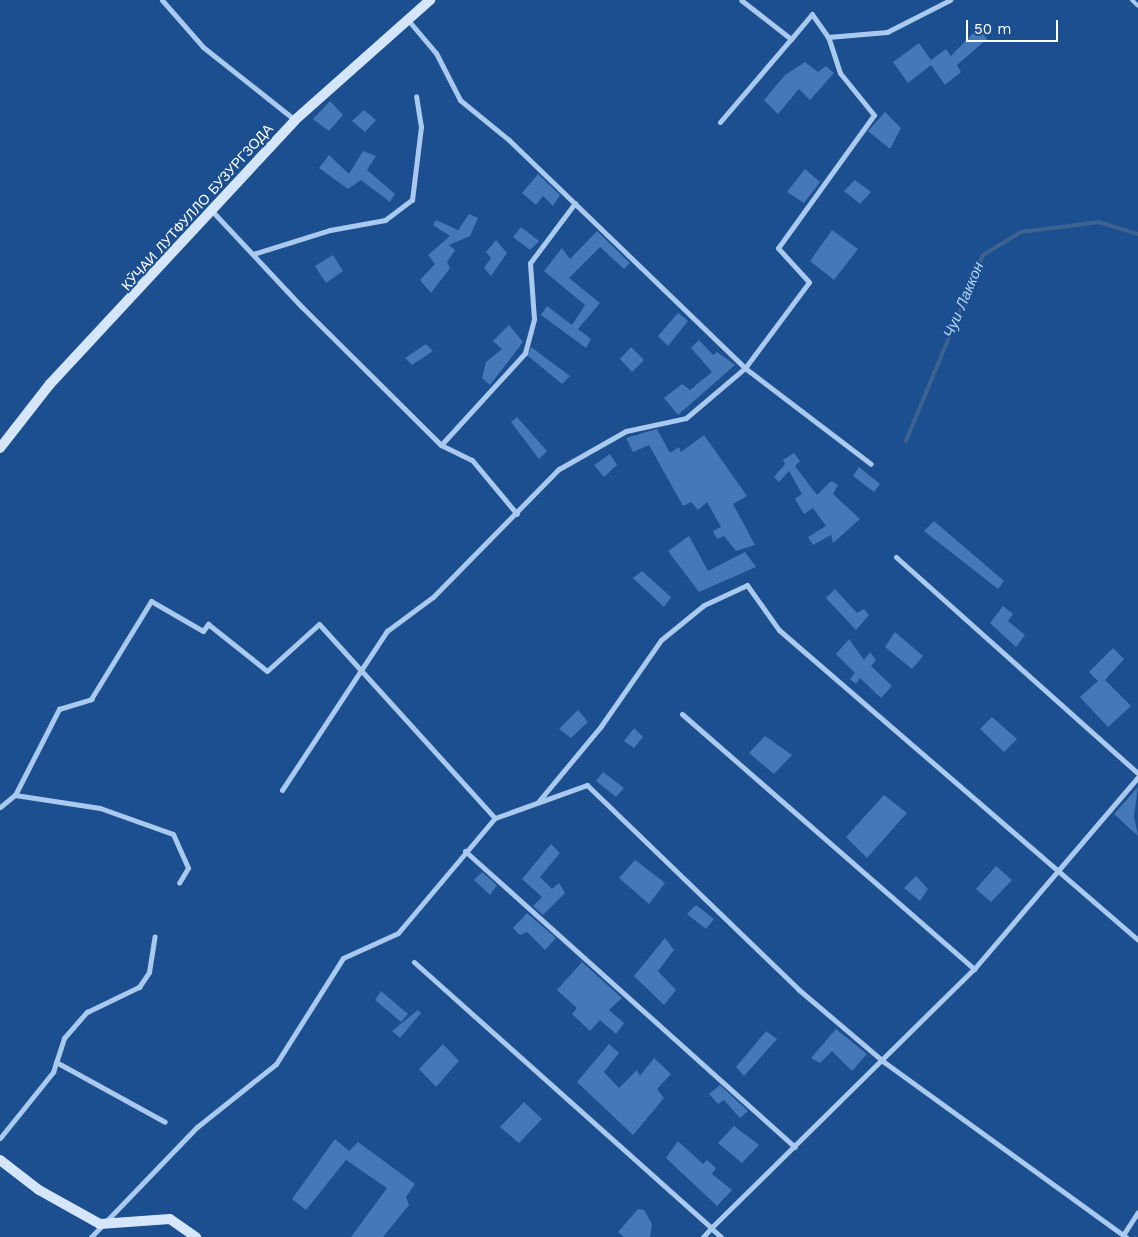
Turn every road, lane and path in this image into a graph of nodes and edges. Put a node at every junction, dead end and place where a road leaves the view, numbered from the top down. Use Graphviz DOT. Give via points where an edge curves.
graph roads {
  1 [pos="162,0"];
  2 [pos="430,0"];
  3 [pos="741,0"];
  4 [pos="950,0"];
  5 [pos="1132,0"];
  6 [pos="1138,6"];
  7 [pos="408,20"];
  8 [pos="828,37"];
  9 [pos="790,39"];
  10 [pos="416,96"];
  11 [pos="295,120"];
  12 [pos="720,122"];
  13 [pos="575,203"];
  14 [pos="213,212"];
  15 [pos="253,254"];
  16 [pos="745,368"];
  17 [pos="441,445"];
  18 [pos="0,448"];
  19 [pos="871,464"];
  20 [pos="517,514"];
  21 [pos="896,557"];
  22 [pos="360,669"];
  23 [pos="682,714"];
  24 [pos="1138,773"];
  25 [pos="1138,777"];
  26 [pos="282,790"];
  27 [pos="14,795"];
  28 [pos="537,803"];
  29 [pos="0,807"];
  30 [pos="495,818"];
  31 [pos="465,851"];
  32 [pos="1060,873"];
  33 [pos="179,883"];
  34 [pos="155,936"];
  35 [pos="1138,940"];
  36 [pos="414,962"];
  37 [pos="974,969"];
  38 [pos="56,1062"];
  39 [pos="884,1062"];
  40 [pos="165,1122"];
  41 [pos="0,1138"];
  42 [pos="795,1147"];
  43 [pos="0,1160"];
  44 [pos="1138,1212"];
  45 [pos="100,1224"];
  46 [pos="711,1228"];
  47 [pos="1125,1236"];
  48 [pos="91,1237"];
  49 [pos="196,1237"];
  50 [pos="703,1237"];
  51 [pos="721,1237"];
  1 -- 11 [label="street" via="203,47"];
  2 -- 7 [label="main road, КӮЧАИ ЛУТФУЛЛО БУЗУРГЗОДА"];
  3 -- 9 [label="street"];
  4 -- 8 [label="street" via="887,32"];
  5 -- 6 [label="lane"];
  7 -- 11 [label="main road, КӮЧАИ ЛУТФУЛЛО БУЗУРГЗОДА"];
  7 -- 13 [label="street" via="436,54 460,100"];
  8 -- 9 [label="street" via="812,14"];
  8 -- 16 [label="street" via="840,73 874,115 778,248 809,282"];
  9 -- 12 [label="street"];
  10 -- 15 [label="street" via="421,127 412,200 385,220 330,230"];
  11 -- 14 [label="main road, КӮЧАИ ЛУТФУЛЛО БУЗУРГЗОДА"];
  13 -- 16 [label="street"];
  13 -- 17 [label="street" via="530,263 534,319 525,353"];
  14 -- 15 [label="street"];
  14 -- 18 [label="main road, КӮЧАИ ЛУТФУЛЛО БУЗУРГЗОДА" via="50,384"];
  15 -- 17 [label="street"];
  16 -- 19 [label="street"];
  16 -- 20 [label="street" via="686,418 626,432 558,469"];
  17 -- 20 [label="street" via="472,460"];
  20 -- 22 [label="street" via="433,597 387,631"];
  21 -- 24 [label="street"];
  22 -- 26 [label="street"];
  22 -- 27 [label="street" via="319,624 267,671 208,624 203,631 152,601 91,700 60,709"];
  22 -- 30 [label="street"];
  23 -- 37 [label="street"];
  25 -- 32 [label="street"];
  27 -- 29 [label="street"];
  27 -- 33 [label="street" via="100,808 173,834 188,868"];
  28 -- 30 [label="street"];
  28 -- 32 [label="street" via="601,726 661,640 704,605 748,585 778,630"];
  28 -- 39 [label="street" via="586,785 798,989"];
  30 -- 31 [label="street"];
  31 -- 42 [label="street"];
  31 -- 45 [label="street" via="398,933 344,958 276,1064 197,1127"];
  32 -- 35 [label="street"];
  32 -- 37 [label="street"];
  34 -- 38 [label="street" via="149,972 139,987 87,1012 64,1038"];
  36 -- 46 [label="street"];
  37 -- 39 [label="street"];
  38 -- 40 [label="street"];
  38 -- 41 [label="street" via="53,1072"];
  39 -- 42 [label="street"];
  39 -- 47 [label="street"];
  42 -- 46 [label="street"];
  43 -- 45 [label="main road" via="39,1190"];
  44 -- 47 [label="street"];
  45 -- 48 [label="street"];
  45 -- 49 [label="main road" via="170,1219"];
  46 -- 50 [label="street"];
  46 -- 51 [label="street"];
}
